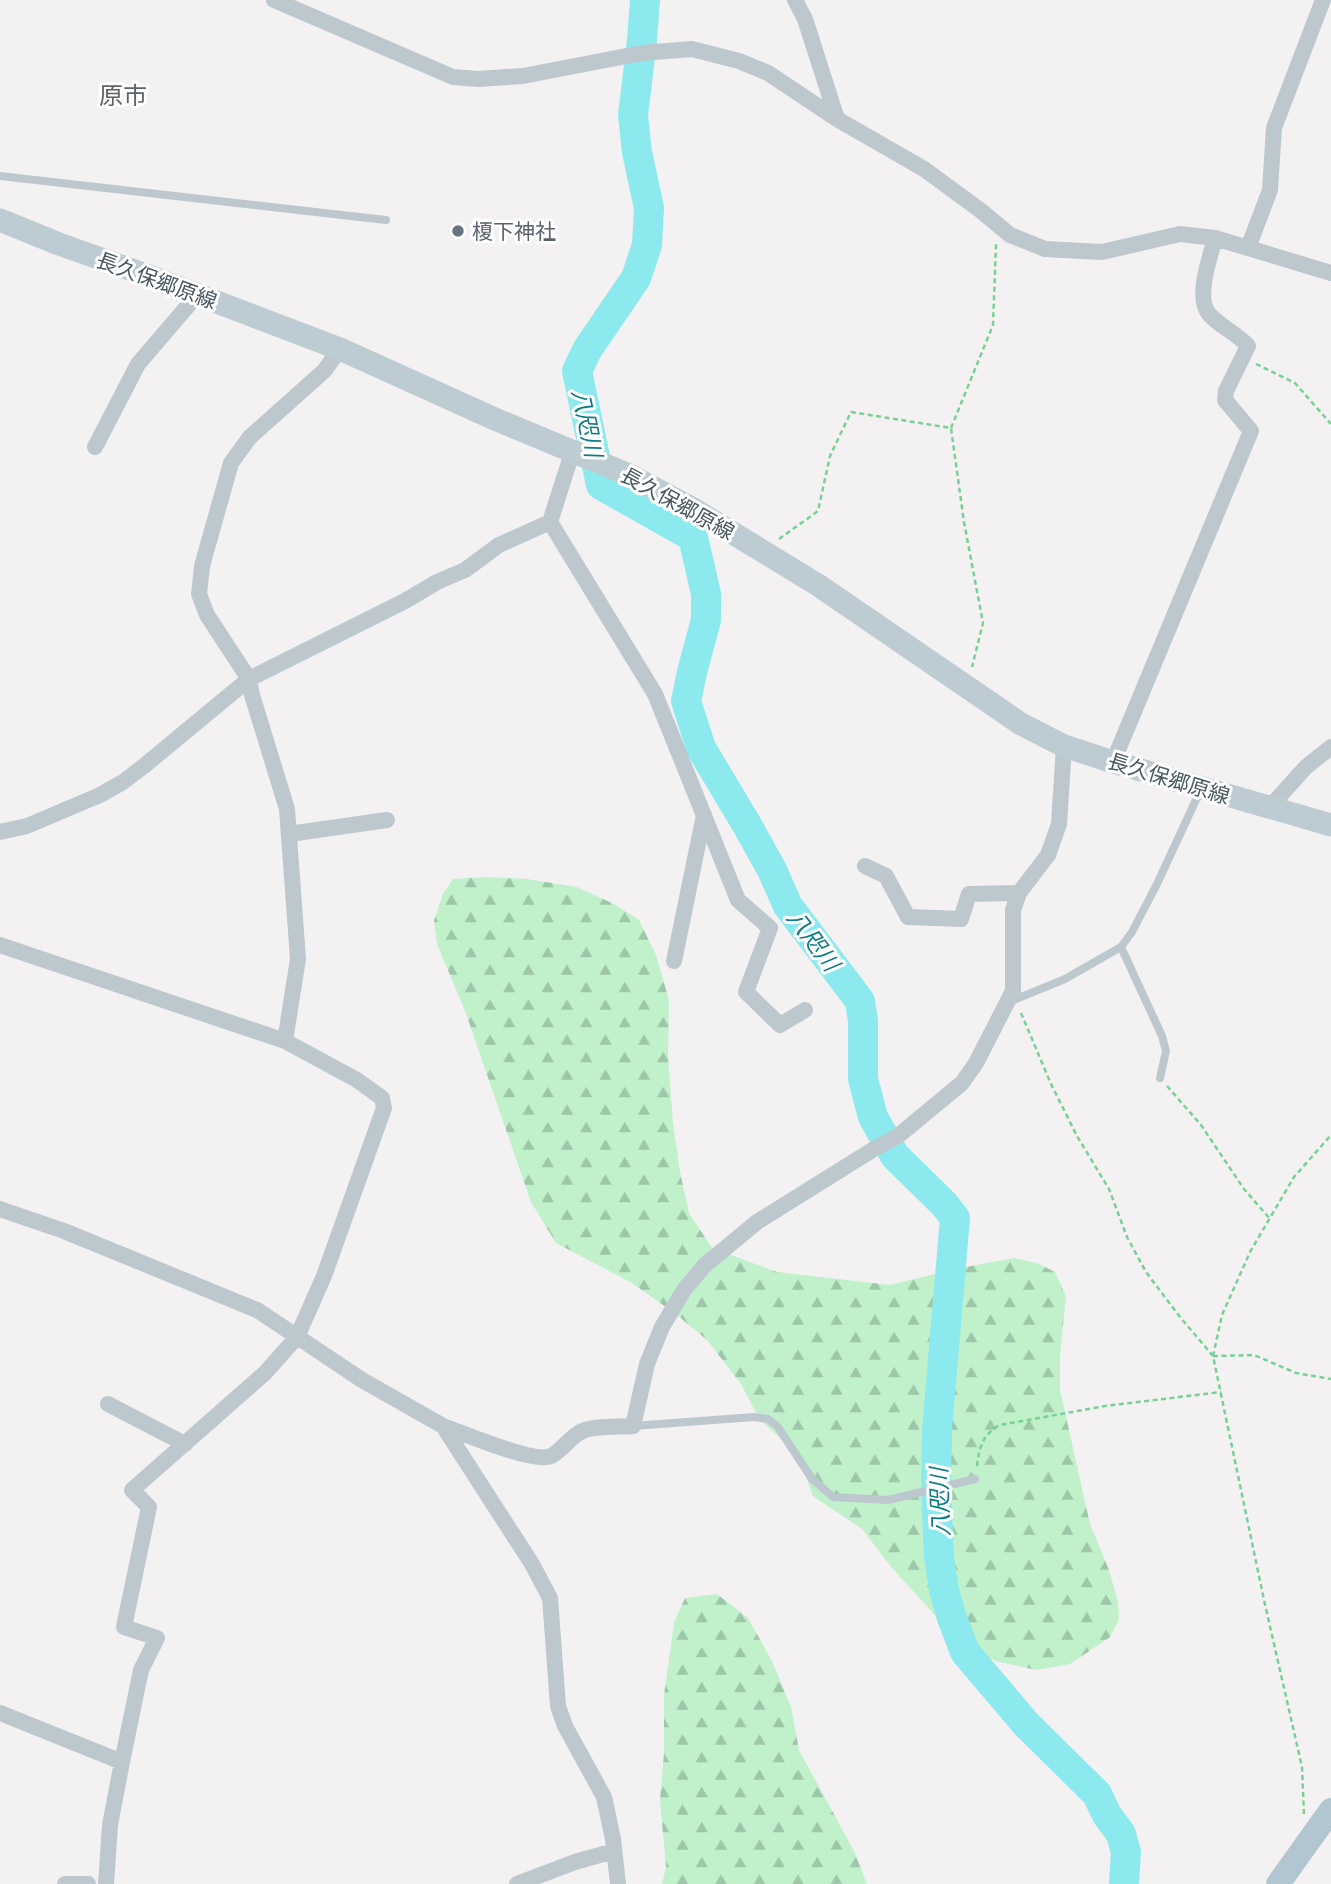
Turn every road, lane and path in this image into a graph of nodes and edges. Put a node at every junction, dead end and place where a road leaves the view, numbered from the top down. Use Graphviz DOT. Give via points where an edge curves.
graph roads {
  1 [pos="274,0"];
  2 [pos="795,0"];
  3 [pos="1325,0"];
  4 [pos="1331,7"];
  5 [pos="837,119"];
  6 [pos="0,176"];
  7 [pos="0,220"];
  8 [pos="386,220"];
  9 [pos="996,224"];
  10 [pos="1215,238"];
  11 [pos="1248,248"];
  12 [pos="1331,273"];
  13 [pos="198,294"];
  14 [pos="340,349"];
  15 [pos="1242,357"];
  16 [pos="1331,424"];
  17 [pos="951,428"];
  18 [pos="95,447"];
  19 [pos="573,450"];
  20 [pos="550,522"];
  21 [pos="762,551"];
  22 [pos="249,679"];
  23 [pos="967,687"];
  24 [pos="1064,746"];
  25 [pos="1331,747"];
  26 [pos="1113,762"];
  27 [pos="1201,788"];
  28 [pos="1269,808"];
  29 [pos="704,815"];
  30 [pos="387,820"];
  31 [pos="1331,825"];
  32 [pos="0,832"];
  33 [pos="289,834"];
  34 [pos="865,866"];
  35 [pos="1019,893"];
  36 [pos="0,944"];
  37 [pos="1121,947"];
  38 [pos="674,961"];
  39 [pos="1016,999"];
  40 [pos="805,1010"];
  41 [pos="285,1041"];
  42 [pos="1160,1078"];
  43 [pos="1331,1135"];
  44 [pos="0,1209"];
  45 [pos="1270,1219"];
  46 [pos="297,1337"];
  47 [pos="1213,1356"];
  48 [pos="1331,1379"];
  49 [pos="1221,1392"];
  50 [pos="108,1404"];
  51 [pos="443,1426"];
  52 [pos="633,1426"];
  53 [pos="185,1444"];
  54 [pos="975,1479"];
  55 [pos="0,1713"];
  56 [pos="121,1762"];
  57 [pos="1327,1824"];
  58 [pos="614,1851"];
  59 [pos="65,1884"];
  60 [pos="88,1884"];
  61 [pos="106,1884"];
  62 [pos="517,1884"];
  63 [pos="618,1884"];
  64 [pos="1278,1884"];
  1 -- 5 [label="street" via="453,77 523,76 642,53 692,49 768,73"];
  2 -- 5 [label="street"];
  3 -- 4 [label="street"];
  3 -- 11 [label="street" via="1274,128 1269,190"];
  5 -- 9 [label="street" via="924,169"];
  6 -- 8 [label="lane"];
  7 -- 13 [label="main road, 長久保郷原線"];
  9 -- 10 [label="street" via="1045,249 1102,251 1180,234"];
  9 -- 17 [label="path" via="993,325"];
  10 -- 11 [label="street"];
  10 -- 15 [label="street" via="1202,295 1208,313 1248,346"];
  11 -- 12 [label="street"];
  13 -- 14 [label="main road, 長久保郷原線"];
  13 -- 18 [label="street" via="138,364"];
  14 -- 19 [label="main road, 長久保郷原線"];
  14 -- 22 [label="street" via="324,371 250,438 231,463 202,566 199,594 207,615"];
  15 -- 16 [label="path" via="1295,383"];
  15 -- 26 [label="street" via="1225,400 1251,431"];
  17 -- 21 [label="path" via="851,412 830,456 818,511"];
  17 -- 23 [label="path" via="983,623"];
  19 -- 20 [label="street"];
  19 -- 21 [label="main road, 長久保郷原線" via="639,480"];
  20 -- 22 [label="street"];
  20 -- 29 [label="street" via="655,694"];
  21 -- 23 [label="main road, 長久保郷原線"];
  22 -- 32 [label="street" via="123,782 27,826"];
  22 -- 33 [label="street" via="288,809"];
  23 -- 24 [label="main road, 長久保郷原線" via="1021,724"];
  24 -- 26 [label="main road, 長久保郷原線"];
  24 -- 35 [label="street" via="1059,824 1048,855"];
  25 -- 28 [label="street"];
  26 -- 27 [label="main road, 長久保郷原線"];
  27 -- 28 [label="main road, 長久保郷原線"];
  27 -- 37 [label="lane" via="1157,884"];
  28 -- 31 [label="main road, 長久保郷原線"];
  29 -- 38 [label="street"];
  29 -- 40 [label="street" via="738,900 770,928 746,992 780,1025"];
  30 -- 33 [label="street"];
  33 -- 41 [label="street" via="298,959"];
  34 -- 35 [label="street" via="886,876 908,917 961,919 969,894"];
  35 -- 52 [label="street" via="1013,910 1013,991 962,1083 898,1136 757,1222 704,1266 662,1327 647,1364"];
  36 -- 41 [label="street"];
  37 -- 39 [label="lane" via="1065,979"];
  37 -- 42 [label="lane" via="1162,1036 1166,1051"];
  39 -- 47 [label="path" via="1051,1084 1109,1189 1133,1249"];
  41 -- 46 [label="street" via="357,1080 382,1098 384,1108 324,1276"];
  42 -- 45 [label="path"];
  43 -- 45 [label="path" via="1294,1177"];
  44 -- 46 [label="street" via="64,1230 257,1310"];
  45 -- 47 [label="path" via="1222,1314"];
  46 -- 51 [label="street"];
  46 -- 53 [label="street" via="265,1373"];
  47 -- 48 [label="path" via="1254,1355 1296,1373"];
  47 -- 49 [label="path"];
  49 -- 54 [label="path" via="1000,1425 990,1430 982,1443"];
  49 -- 57 [label="path" via="1302,1767 1303,1813 1310,1823"];
  50 -- 53 [label="street"];
  51 -- 52 [label="street" via="540,1458 552,1456 584,1430"];
  51 -- 58 [label="street" via="533,1564 550,1598 558,1706 604,1797"];
  52 -- 54 [label="lane" via="754,1416 768,1419 812,1479 833,1497 888,1500"];
  53 -- 56 [label="street" via="132,1490 149,1507 124,1627 157,1638 141,1670"];
  55 -- 56 [label="street"];
  56 -- 61 [label="street"];
  57 -- 64 [label="main road"];
  58 -- 62 [label="street"];
  58 -- 63 [label="street"];
  59 -- 60 [label="street"];
}
